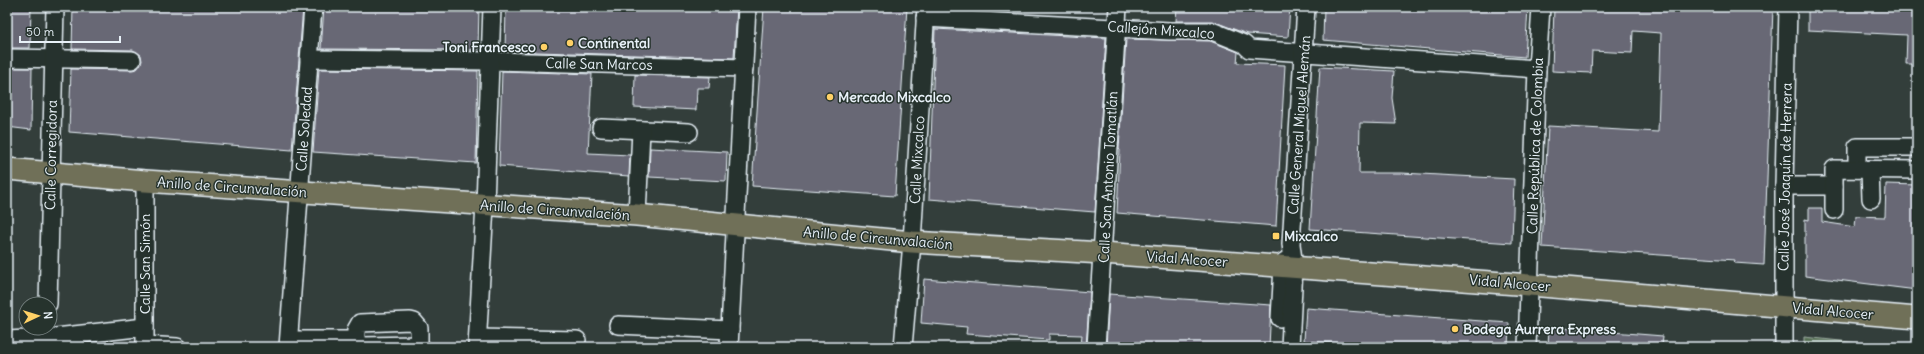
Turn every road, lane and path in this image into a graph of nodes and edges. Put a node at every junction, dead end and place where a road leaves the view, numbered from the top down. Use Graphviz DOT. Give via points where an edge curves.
graph roads {
  1 [pos="55,7"];
  2 [pos="313,7"];
  3 [pos="492,7"];
  4 [pos="747,7"];
  5 [pos="1118,7"];
  6 [pos="1306,7"];
  7 [pos="1541,7"];
  8 [pos="1788,7"];
  9 [pos="925,12"];
  10 [pos="1116,27"];
  11 [pos="1303,52"];
  12 [pos="7,58"];
  13 [pos="53,59"];
  14 [pos="309,59"];
  15 [pos="132,60"];
  16 [pos="491,61"];
  17 [pos="744,68"];
  18 [pos="1537,69"];
  19 [pos="601,128"];
  20 [pos="641,130"];
  21 [pos="688,132"];
  22 [pos="1917,147"];
  23 [pos="7,169"];
  24 [pos="1864,169"];
  25 [pos="1917,170"];
  26 [pos="50,172"];
  27 [pos="146,181"];
  28 [pos="1784,186"];
  29 [pos="1834,186"];
  30 [pos="300,192"];
  31 [pos="1871,199"];
  32 [pos="485,206"];
  33 [pos="1834,210"];
  34 [pos="637,215"];
  35 [pos="736,224"];
  36 [pos="912,242"];
  37 [pos="1103,253"];
  38 [pos="1289,266"];
  39 [pos="1530,285"];
  40 [pos="48,296"];
  41 [pos="1784,306"];
  42 [pos="1917,318"];
  43 [pos="618,325"];
  44 [pos="145,327"];
  45 [pos="730,330"];
  46 [pos="48,338"];
  47 [pos="7,340"];
  48 [pos="356,340"];
  49 [pos="577,340"];
  50 [pos="478,342"];
  51 [pos="289,344"];
  52 [pos="145,346"];
  53 [pos="177,347"];
  54 [pos="729,347"];
  55 [pos="903,347"];
  56 [pos="1096,347"];
  57 [pos="1279,347"];
  58 [pos="1290,347"];
  59 [pos="1527,347"];
  60 [pos="1784,347"];
  1 -- 13 [label="street, Calle Corregidora"];
  2 -- 14 [label="street, Calle Soledad"];
  3 -- 16 [label="street"];
  4 -- 17 [label="street"];
  5 -- 10 [label="street, Calle San Antonio Tomatlán"];
  6 -- 11 [label="street, Calle General Miguel Alemán"];
  7 -- 18 [label="street, Calle República de Colombia"];
  8 -- 28 [label="street, Calle José Joaquín de Herrera"];
  9 -- 10 [label="street, Callejón Mixcalco"];
  9 -- 36 [label="street, Calle Mixcalco"];
  10 -- 11 [label="street, Callejón Mixcalco" via="1212,31 1244,44 1249,49"];
  10 -- 37 [label="street, Calle San Antonio Tomatlán"];
  11 -- 18 [label="street, Callejón Mixcalco"];
  11 -- 38 [label="street, Calle General Miguel Alemán"];
  12 -- 13 [label="street"];
  13 -- 15 [label="street"];
  13 -- 26 [label="street, Calle Corregidora"];
  14 -- 16 [label="street, Calle San Marcos"];
  14 -- 30 [label="street, Calle Soledad"];
  16 -- 17 [label="street, Calle San Marcos"];
  16 -- 32 [label="street"];
  17 -- 35 [label="street"];
  18 -- 39 [label="street, Calle República de Colombia"];
  19 -- 20 [label="street"];
  20 -- 21 [label="street"];
  20 -- 34 [label="street"];
  22 -- 24 [label="street" via="1857,147"];
  23 -- 26 [label="main road, Anillo de Circunvalación"];
  24 -- 25 [label="street"];
  24 -- 29 [label="street" via="1834,169"];
  24 -- 31 [label="street"];
  26 -- 27 [label="main road, Anillo de Circunvalación"];
  26 -- 40 [label="street, Calle Corregidora"];
  27 -- 30 [label="main road, Anillo de Circunvalación"];
  27 -- 44 [label="street, Calle San Simón"];
  28 -- 29 [label="street"];
  28 -- 41 [label="street, Calle José Joaquín de Herrera"];
  29 -- 33 [label="street"];
  30 -- 32 [label="main road, Anillo de Circunvalación"];
  30 -- 51 [label="street, Calle Soledad"];
  32 -- 34 [label="main road, Anillo de Circunvalación"];
  32 -- 50 [label="street"];
  34 -- 35 [label="main road, Anillo de Circunvalación"];
  35 -- 36 [label="main road, Anillo de Circunvalación"];
  35 -- 45 [label="street"];
  36 -- 37 [label="main road, Anillo de Circunvalación"];
  36 -- 55 [label="street, Calle Mixcalco"];
  37 -- 38 [label="main road, Vidal Alcocer"];
  37 -- 56 [label="street, Calle San Antonio Tomatlán"];
  38 -- 39 [label="main road, Vidal Alcocer"];
  38 -- 57 [label="street"];
  38 -- 58 [label="street"];
  39 -- 41 [label="main road, Vidal Alcocer"];
  39 -- 59 [label="street, Calle República de Colombia"];
  41 -- 42 [label="main road, Vidal Alcocer"];
  41 -- 60 [label="street, Calle José Joaquín de Herrera"];
  43 -- 45 [label="street"];
  44 -- 46 [label="street"];
  44 -- 52 [label="street, Calle San Simón"];
  45 -- 54 [label="street"];
  46 -- 47 [label="street"];
  48 -- 51 [label="street"];
  49 -- 50 [label="street"];
  52 -- 53 [label="street"];
}
